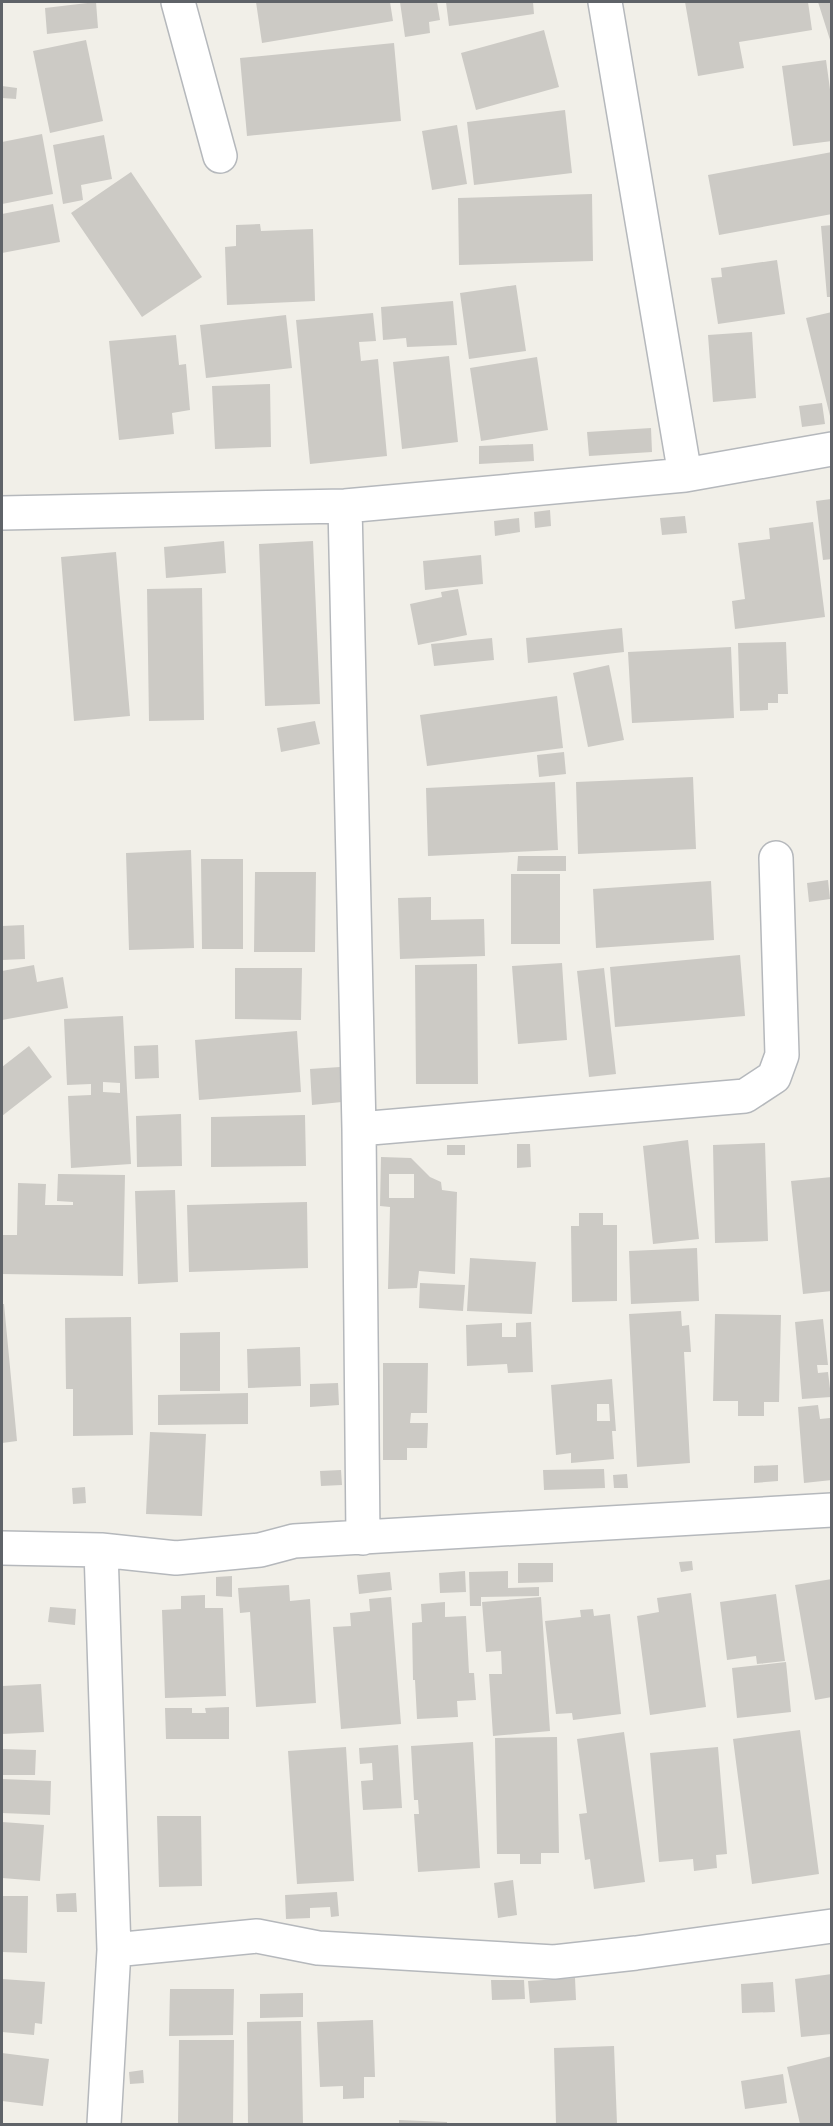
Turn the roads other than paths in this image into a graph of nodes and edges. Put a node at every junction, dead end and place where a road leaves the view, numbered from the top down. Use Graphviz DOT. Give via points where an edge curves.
graph roads {
  1 [pos="178,2"];
  2 [pos="605,2"];
  3 [pos="220,156"];
  4 [pos="831,448"];
  5 [pos="685,475"];
  6 [pos="345,506"];
  7 [pos="2,513"];
  8 [pos="776,858"];
  9 [pos="359,1129"];
  10 [pos="831,1510"];
  11 [pos="363,1538"];
  12 [pos="2,1548"];
  13 [pos="101,1550"];
  14 [pos="831,1926"];
  15 [pos="114,1950"];
  16 [pos="104,2124"];
  1 -- 3 [label="street"];
  2 -- 5 [label="street"];
  4 -- 5 [label="street"];
  5 -- 6 [label="street"];
  6 -- 7 [label="street"];
  6 -- 9 [label="street"];
  8 -- 9 [label="street" via="782,1055 774,1077 745,1096"];
  9 -- 11 [label="street"];
  10 -- 11 [label="street"];
  11 -- 13 [label="street" via="294,1541 260,1550 176,1558"];
  12 -- 13 [label="street"];
  13 -- 15 [label="street"];
  14 -- 15 [label="street" via="554,1962 318,1948 257,1936"];
  15 -- 16 [label="street"];
}
